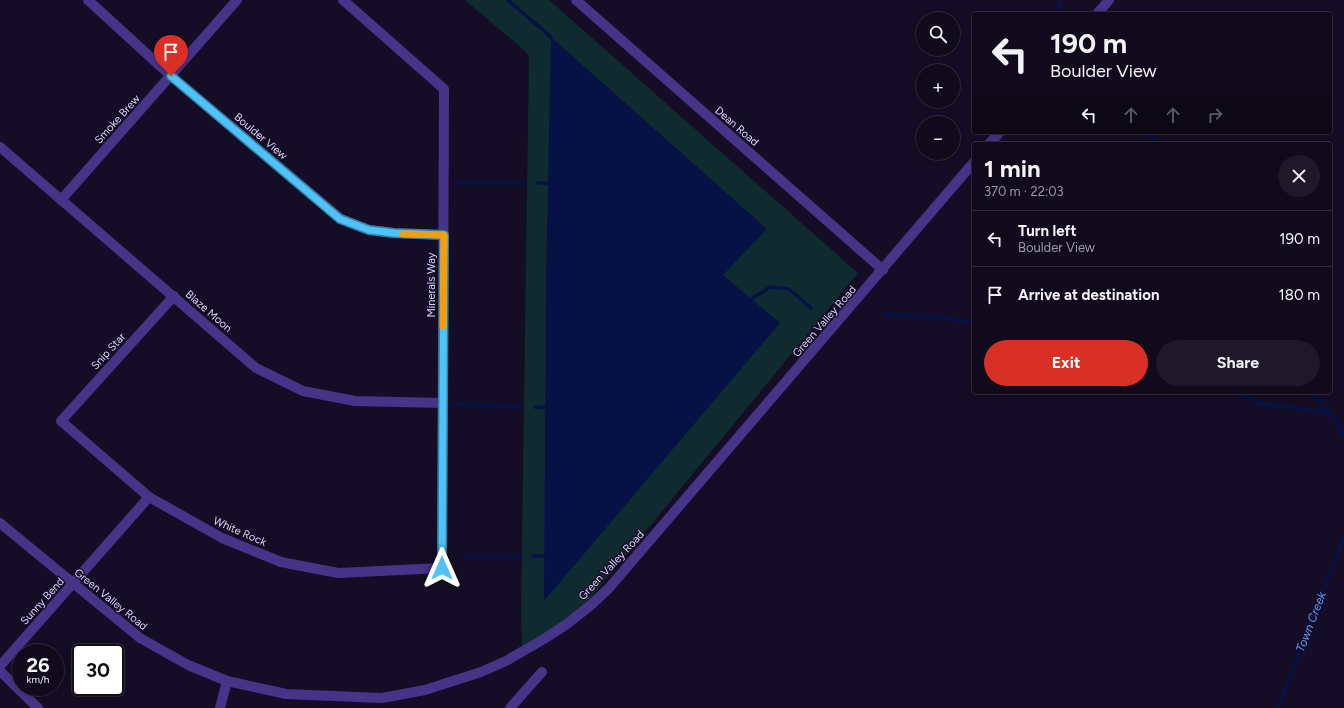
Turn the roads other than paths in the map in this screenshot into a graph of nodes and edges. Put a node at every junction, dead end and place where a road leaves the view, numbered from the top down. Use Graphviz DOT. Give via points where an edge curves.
graph roads {
  1 [pos="88,0"];
  2 [pos="237,0"];
  3 [pos="343,0"];
  4 [pos="576,0"];
  5 [pos="1109,0"];
  6 [pos="1098,12"];
  7 [pos="171,76"];
  8 [pos="998,134"];
  9 [pos="991,142"];
  10 [pos="0,147"];
  11 [pos="972,164"];
  12 [pos="61,200"];
  13 [pos="444,235"];
  14 [pos="883,270"];
  15 [pos="174,296"];
  16 [pos="443,403"];
  17 [pos="61,421"];
  18 [pos="149,497"];
  19 [pos="0,523"];
  20 [pos="442,568"];
  21 [pos="73,583"];
  22 [pos="0,666"];
  23 [pos="0,671"];
  24 [pos="542,672"];
  25 [pos="227,681"];
  26 [pos="38,708"];
  27 [pos="220,708"];
  28 [pos="510,708"];
  1 -- 7 [label="street, Boulder View"];
  2 -- 7 [label="street, Smoke Brew"];
  3 -- 13 [label="street, Minerals Way" via="444,89"];
  4 -- 14 [label="street, Dean Road"];
  5 -- 6 [label="street"];
  7 -- 12 [label="street, Smoke Brew"];
  7 -- 13 [label="street, Boulder View" via="340,219 369,230"];
  8 -- 9 [label="street"];
  10 -- 12 [label="street, Blaze Moon"];
  11 -- 14 [label="street, Green Valley Road"];
  12 -- 15 [label="street, Blaze Moon"];
  13 -- 16 [label="street, Minerals Way"];
  14 -- 25 [label="street, Green Valley Road" via="609,588 591,605 544,640 481,672 425,690 382,698 286,694"];
  15 -- 16 [label="street, Blaze Moon" via="256,368 303,391 355,400"];
  15 -- 17 [label="street, Snip Star"];
  16 -- 20 [label="street, Minerals Way"];
  17 -- 18 [label="street, White Rock"];
  18 -- 20 [label="street, White Rock" via="222,538 281,562 338,573"];
  18 -- 21 [label="street, Sunny Bend"];
  19 -- 21 [label="street, Green Valley Road"];
  21 -- 22 [label="street, Sunny Bend"];
  21 -- 25 [label="street, Green Valley Road" via="140,638 188,665"];
  23 -- 26 [label="street"];
  24 -- 28 [label="street"];
  25 -- 27 [label="street"];
}
